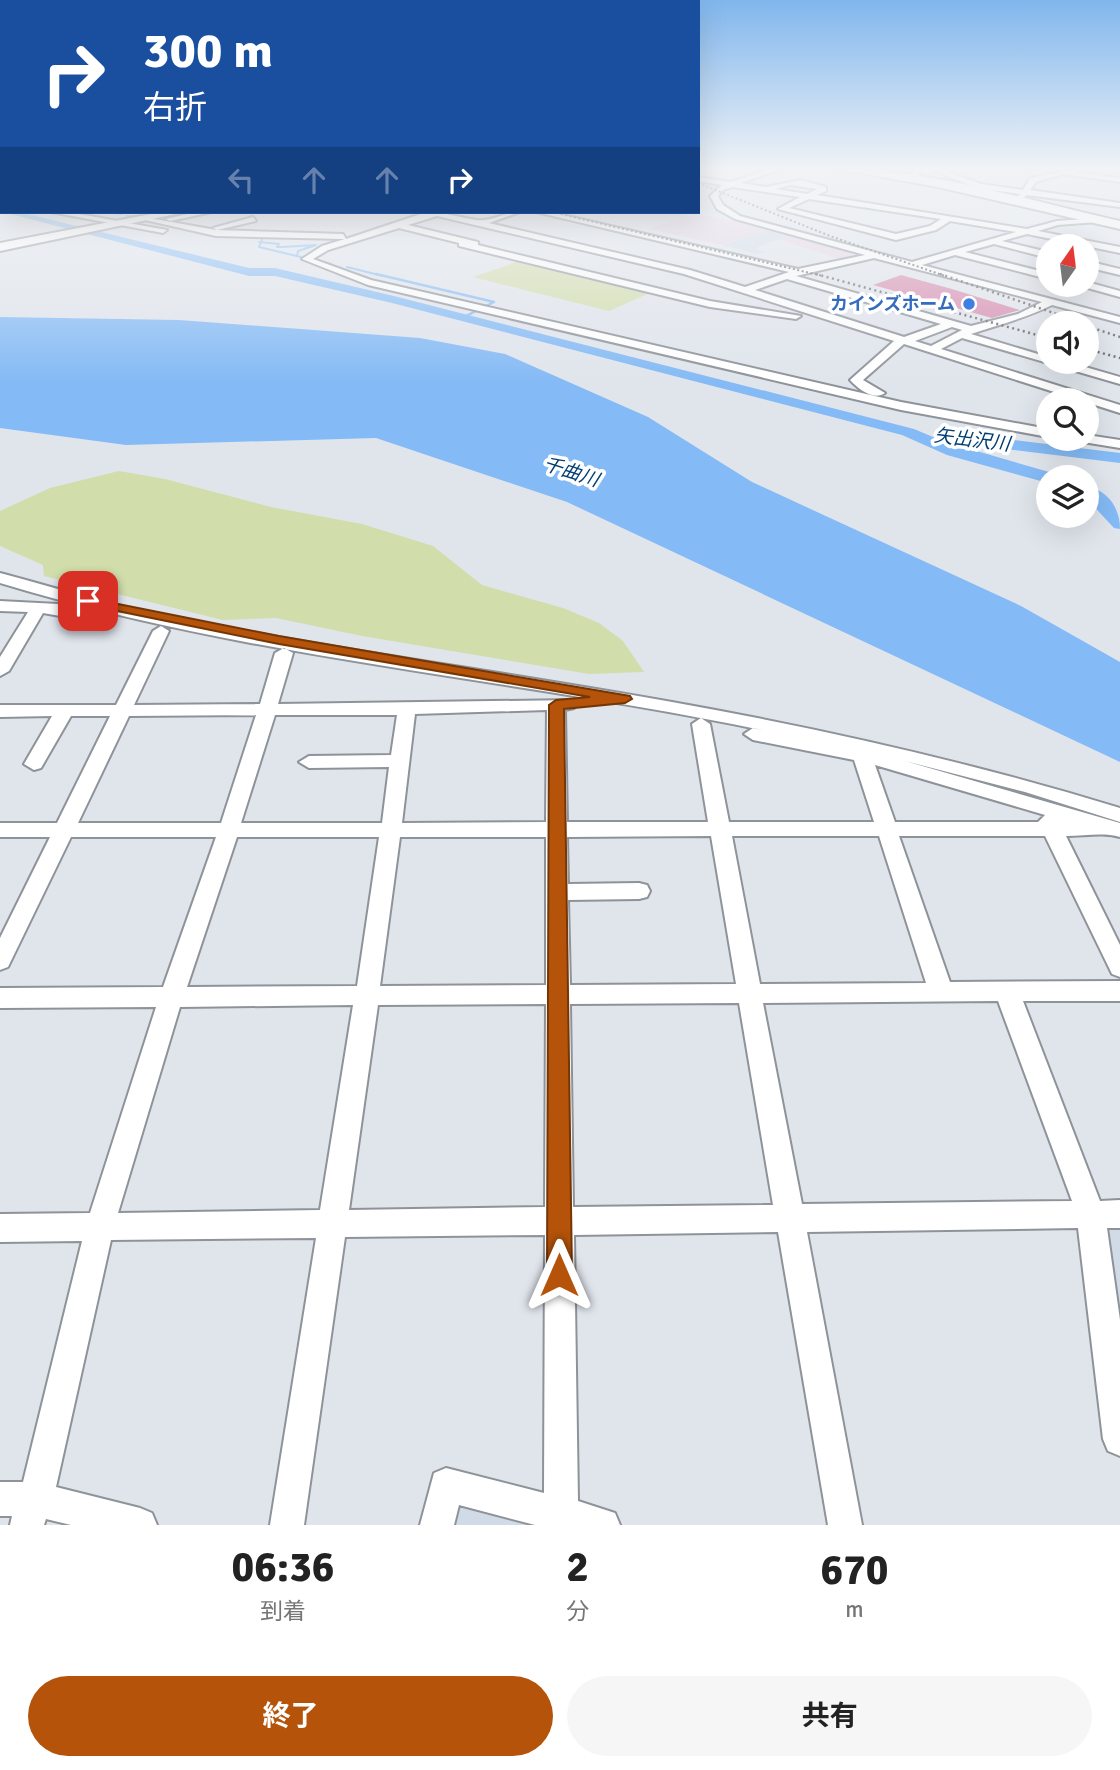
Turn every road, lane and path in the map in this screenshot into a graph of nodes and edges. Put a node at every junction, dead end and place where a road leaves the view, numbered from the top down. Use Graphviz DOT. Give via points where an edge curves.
graph roads {
  1 [pos="34,240"];
  2 [pos="352,240"];
  3 [pos="459,240"];
  4 [pos="556,240"];
  5 [pos="670,240"];
  6 [pos="818,240"];
  7 [pos="830,240"];
  8 [pos="1000,240"];
  9 [pos="1071,240"];
  10 [pos="564,242"];
  11 [pos="824,242"];
  12 [pos="993,242"];
  13 [pos="462,244"];
  14 [pos="0,247"];
  15 [pos="474,247"];
  16 [pos="1120,250"];
  17 [pos="1036,252"];
  18 [pos="956,253"];
  19 [pos="875,256"];
  20 [pos="521,258"];
  21 [pos="911,265"];
  22 [pos="1099,267"];
  23 [pos="798,272"];
  24 [pos="1120,272"];
  25 [pos="1036,273"];
  26 [pos="785,276"];
  27 [pos="1099,288"];
  28 [pos="746,290"];
  29 [pos="1120,294"];
  30 [pos="1051,302"];
  31 [pos="710,303"];
  32 [pos="1118,317"];
  33 [pos="839,320"];
  34 [pos="951,324"];
  35 [pos="968,332"];
  36 [pos="905,340"];
  37 [pos="933,349"];
  38 [pos="1036,356"];
  39 [pos="1096,374"];
  40 [pos="1120,381"];
  41 [pos="1120,409"];
  42 [pos="935,413"];
  43 [pos="1036,431"];
  44 [pos="1099,441"];
  45 [pos="1120,444"];
  46 [pos="0,578"];
  47 [pos="0,606"];
  48 [pos="39,607"];
  49 [pos="161,631"];
  50 [pos="284,653"];
  51 [pos="0,671"];
  52 [pos="625,699"];
  53 [pos="577,703"];
  54 [pos="556,705"];
  55 [pos="268,708"];
  56 [pos="124,709"];
  57 [pos="407,709"];
  58 [pos="65,710"];
  59 [pos="0,711"];
  60 [pos="701,724"];
  61 [pos="723,728"];
  62 [pos="801,730"];
  63 [pos="862,755"];
  64 [pos="402,761"];
  65 [pos="309,762"];
  66 [pos="34,764"];
  67 [pos="1041,805"];
  68 [pos="1119,825"];
  69 [pos="720,829"];
  70 [pos="887,829"];
  71 [pos="1052,829"];
  72 [pos="0,830"];
  73 [pos="65,830"];
  74 [pos="231,830"];
  75 [pos="389,830"];
  76 [pos="557,830"];
  77 [pos="639,891"];
  78 [pos="557,892"];
  79 [pos="0,961"];
  80 [pos="1120,968"];
  81 [pos="1120,991"];
  82 [pos="940,992"];
  83 [pos="1007,992"];
  84 [pos="750,994"];
  85 [pos="559,995"];
  86 [pos="367,996"];
  87 [pos="172,997"];
  88 [pos="0,998"];
  89 [pos="1106,1214"];
  90 [pos="790,1219"];
  91 [pos="559,1223"];
  92 [pos="100,1226"];
  93 [pos="333,1226"];
  94 [pos="0,1228"];
  95 [pos="1120,1439"];
  96 [pos="0,1499"];
  97 [pos="32,1512"];
  98 [pos="561,1512"];
  99 [pos="140,1525"];
  100 [pos="287,1525"];
  101 [pos="437,1525"];
  102 [pos="603,1525"];
  103 [pos="845,1525"];
  1 -- 14 [label="highway"];
  2 -- 42 [label="street" via="306,257 307,262 368,282"];
  3 -- 15 [label="street" via="479,245"];
  4 -- 10 [label="street"];
  5 -- 23 [label="street"];
  6 -- 11 [label="street"];
  7 -- 11 [label="street"];
  8 -- 12 [label="street"];
  9 -- 16 [label="street"];
  10 -- 20 [label="street"];
  10 -- 28 [label="street"];
  11 -- 19 [label="street"];
  12 -- 17 [label="street"];
  12 -- 18 [label="street"];
  13 -- 15 [label="street"];
  15 -- 20 [label="street"];
  18 -- 21 [label="street"];
  18 -- 25 [label="street"];
  19 -- 21 [label="street"];
  19 -- 23 [label="street"];
  20 -- 31 [label="street"];
  21 -- 30 [label="street"];
  22 -- 24 [label="street"];
  23 -- 26 [label="street"];
  26 -- 28 [label="street"];
  26 -- 34 [label="street"];
  27 -- 29 [label="street"];
  28 -- 31 [label="street"];
  28 -- 33 [label="street"];
  30 -- 32 [label="street"];
  30 -- 35 [label="street"];
  31 -- 33 [label="street"];
  33 -- 36 [label="street"];
  34 -- 35 [label="street"];
  34 -- 36 [label="street"];
  35 -- 37 [label="street"];
  35 -- 38 [label="street"];
  36 -- 37 [label="street"];
  36 -- 42 [label="street" via="888,349 857,382"];
  37 -- 41 [label="street"];
  39 -- 40 [label="street"];
  42 -- 43 [label="street"];
  44 -- 45 [label="street"];
  46 -- 52 [label="street" via="171,621"];
  47 -- 48 [label="street"];
  48 -- 49 [label="street"];
  48 -- 51 [label="street"];
  49 -- 50 [label="street"];
  49 -- 56 [label="street"];
  50 -- 53 [label="street"];
  50 -- 55 [label="street"];
  52 -- 53 [label="street"];
  52 -- 62 [label="street"];
  53 -- 54 [label="street"];
  53 -- 60 [label="street"];
  54 -- 57 [label="street"];
  54 -- 76 [label="street"];
  55 -- 56 [label="street"];
  55 -- 57 [label="street"];
  55 -- 74 [label="street"];
  56 -- 58 [label="street"];
  56 -- 73 [label="street"];
  57 -- 64 [label="street"];
  58 -- 59 [label="street"];
  58 -- 66 [label="street"];
  60 -- 61 [label="street"];
  60 -- 69 [label="street"];
  61 -- 62 [label="street"];
  61 -- 63 [label="street"];
  62 -- 68 [label="street" via="988,774"];
  63 -- 67 [label="street"];
  63 -- 70 [label="street"];
  64 -- 65 [label="street"];
  64 -- 75 [label="street"];
  67 -- 68 [label="street"];
  67 -- 71 [label="street"];
  68 -- 71 [label="street"];
  69 -- 70 [label="street"];
  69 -- 76 [label="street"];
  69 -- 84 [label="street"];
  70 -- 71 [label="street"];
  70 -- 82 [label="street"];
  71 -- 80 [label="street"];
  72 -- 73 [label="street"];
  73 -- 74 [label="street"];
  73 -- 79 [label="street"];
  74 -- 75 [label="street"];
  74 -- 87 [label="street"];
  75 -- 76 [label="street"];
  75 -- 86 [label="street"];
  76 -- 78 [label="street"];
  77 -- 78 [label="street"];
  78 -- 85 [label="street"];
  81 -- 83 [label="street"];
  82 -- 83 [label="street"];
  82 -- 84 [label="street"];
  83 -- 89 [label="street"];
  84 -- 85 [label="street"];
  84 -- 90 [label="street"];
  85 -- 86 [label="street"];
  85 -- 91 [label="street"];
  86 -- 87 [label="street"];
  86 -- 93 [label="street"];
  87 -- 88 [label="street"];
  87 -- 92 [label="street"];
  89 -- 90 [label="street"];
  89 -- 95 [label="street"];
  90 -- 91 [label="street"];
  90 -- 103 [label="street"];
  91 -- 93 [label="street"];
  91 -- 98 [label="street"];
  92 -- 93 [label="street"];
  92 -- 94 [label="street"];
  92 -- 97 [label="street"];
  93 -- 100 [label="street"];
  96 -- 97 [label="street"];
  97 -- 99 [label="street"];
  98 -- 101 [label="street" via="446,1485"];
  98 -- 102 [label="street"];
}
